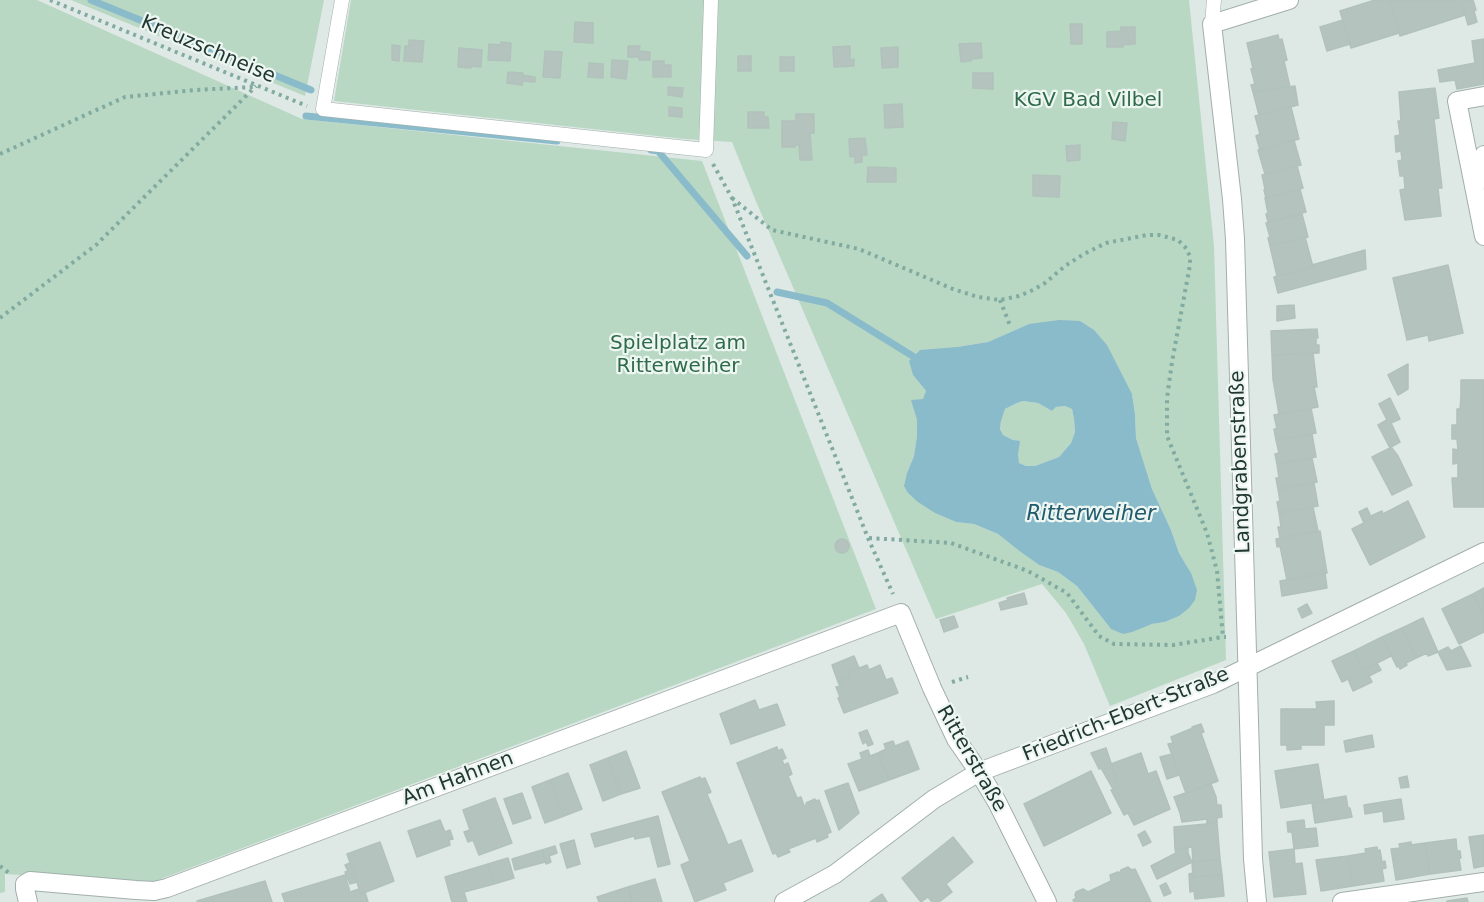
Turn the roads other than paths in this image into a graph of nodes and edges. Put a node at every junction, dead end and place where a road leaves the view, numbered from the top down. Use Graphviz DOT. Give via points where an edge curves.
graph roads {
  1 [pos="342,0"];
  2 [pos="711,0"];
  3 [pos="1214,0"];
  4 [pos="1289,0"];
  5 [pos="1212,24"];
  6 [pos="1484,96"];
  7 [pos="1484,155"];
  8 [pos="1475,195"];
  9 [pos="1484,236"];
  10 [pos="1484,552"];
  11 [pos="901,613"];
  12 [pos="1247,666"];
  13 [pos="979,772"];
  14 [pos="1484,882"];
  15 [pos="28,902"];
  16 [pos="784,902"];
  17 [pos="1047,902"];
  18 [pos="1257,902"];
  19 [pos="1342,902"];
  1 -- 2 [label="lane" via="323,109 706,150"];
  3 -- 5 [label="lane"];
  4 -- 5 [label="street"];
  5 -- 12 [label="street, Landgrabenstraße" via="1235,239"];
  6 -- 8 [label="street" via="1457,101"];
  7 -- 8 [label="street"];
  8 -- 9 [label="street"];
  10 -- 12 [label="street, Friedrich-Ebert-Straße"];
  11 -- 13 [label="street, Ritterstraße" via="956,739"];
  11 -- 15 [label="street, Am Hahnen" via="167,888 154,891 30,881 25,884"];
  12 -- 13 [label="street, Friedrich-Ebert-Straße" via="1212,684"];
  12 -- 18 [label="street, Landgrabenstraße"];
  13 -- 16 [label="street, Friedrich-Ebert-Straße" via="934,799 835,874"];
  13 -- 17 [label="street, Ritterstraße"];
  14 -- 19 [label="street"];
}
